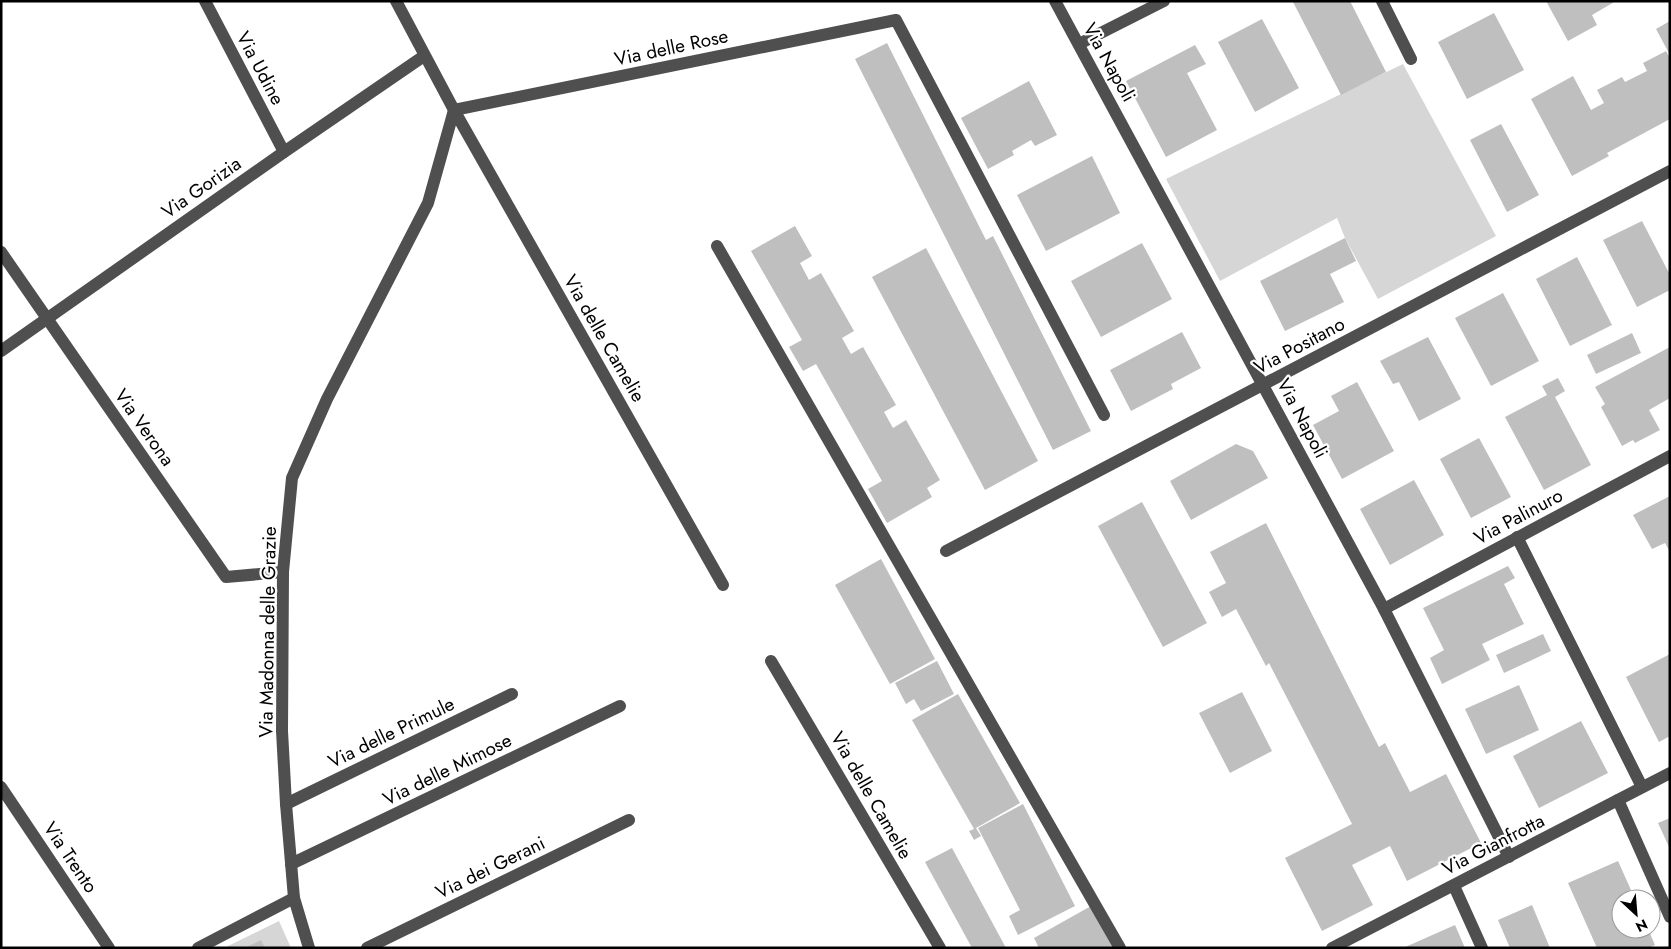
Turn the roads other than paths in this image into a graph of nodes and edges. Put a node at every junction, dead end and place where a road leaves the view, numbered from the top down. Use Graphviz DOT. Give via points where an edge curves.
graph roads {
  1 [pos="206,1"];
  2 [pos="396,1"];
  3 [pos="1055,1"];
  4 [pos="1164,1"];
  5 [pos="1382,1"];
  6 [pos="1079,44"];
  7 [pos="424,56"];
  8 [pos="1411,59"];
  9 [pos="454,110"];
  10 [pos="284,152"];
  11 [pos="1670,171"];
  12 [pos="716,246"];
  13 [pos="1,252"];
  14 [pos="47,318"];
  15 [pos="1,351"];
  16 [pos="1263,385"];
  17 [pos="1104,415"];
  18 [pos="1670,456"];
  19 [pos="1518,537"];
  20 [pos="946,551"];
  21 [pos="284,572"];
  22 [pos="723,585"];
  23 [pos="1384,609"];
  24 [pos="771,661"];
  25 [pos="512,694"];
  26 [pos="620,706"];
  27 [pos="1670,773"];
  28 [pos="1,787"];
  29 [pos="1642,787"];
  30 [pos="1618,800"];
  31 [pos="286,804"];
  32 [pos="629,820"];
  33 [pos="1509,857"];
  34 [pos="291,864"];
  35 [pos="1454,886"];
  36 [pos="294,898"];
  37 [pos="1670,917"];
  38 [pos="109,948"];
  39 [pos="198,948"];
  40 [pos="309,948"];
  41 [pos="367,948"];
  42 [pos="940,948"];
  43 [pos="1120,948"];
  44 [pos="1332,948"];
  45 [pos="1482,948"];
  1 -- 10 [label="street, Via Udine"];
  2 -- 7 [label="street"];
  3 -- 6 [label="street, Via Napoli"];
  4 -- 6 [label="street"];
  5 -- 8 [label="street"];
  6 -- 16 [label="street, Via Napoli"];
  7 -- 9 [label="street"];
  7 -- 10 [label="street, Via Gorizia"];
  9 -- 17 [label="street, Via delle Rose" via="896,20"];
  9 -- 21 [label="street, Via Madonna delle Grazie" via="428,203 327,399 292,478"];
  9 -- 22 [label="street, Via delle Camelie"];
  10 -- 14 [label="street, Via Gorizia"];
  11 -- 16 [label="street, Via Positano"];
  12 -- 43 [label="street"];
  13 -- 14 [label="street, Via Verona"];
  14 -- 15 [label="street, Via Gorizia"];
  14 -- 21 [label="street, Via Verona" via="226,577"];
  16 -- 20 [label="street, Via Positano"];
  16 -- 23 [label="street, Via Napoli"];
  18 -- 19 [label="street, Via Palinuro"];
  19 -- 23 [label="street, Via Palinuro"];
  19 -- 29 [label="street"];
  21 -- 31 [label="street, Via Madonna delle Grazie" via="282,731"];
  23 -- 33 [label="street, Via Napoli"];
  24 -- 42 [label="street, Via delle Camelie"];
  25 -- 31 [label="street, Via delle Primule"];
  26 -- 34 [label="street, Via delle Mimose"];
  27 -- 29 [label="street, Via Gianfrotta"];
  28 -- 38 [label="street, Via Trento"];
  29 -- 30 [label="street, Via Gianfrotta"];
  30 -- 33 [label="street, Via Gianfrotta"];
  30 -- 37 [label="street"];
  31 -- 34 [label="street, Via Madonna delle Grazie"];
  32 -- 41 [label="street, Via dei Gerani"];
  33 -- 35 [label="street, Via Gianfrotta"];
  34 -- 36 [label="street, Via Madonna delle Grazie"];
  35 -- 44 [label="street, Via Gianfrotta"];
  35 -- 45 [label="street"];
  36 -- 39 [label="street"];
  36 -- 40 [label="street, Via Madonna delle Grazie"];
}
